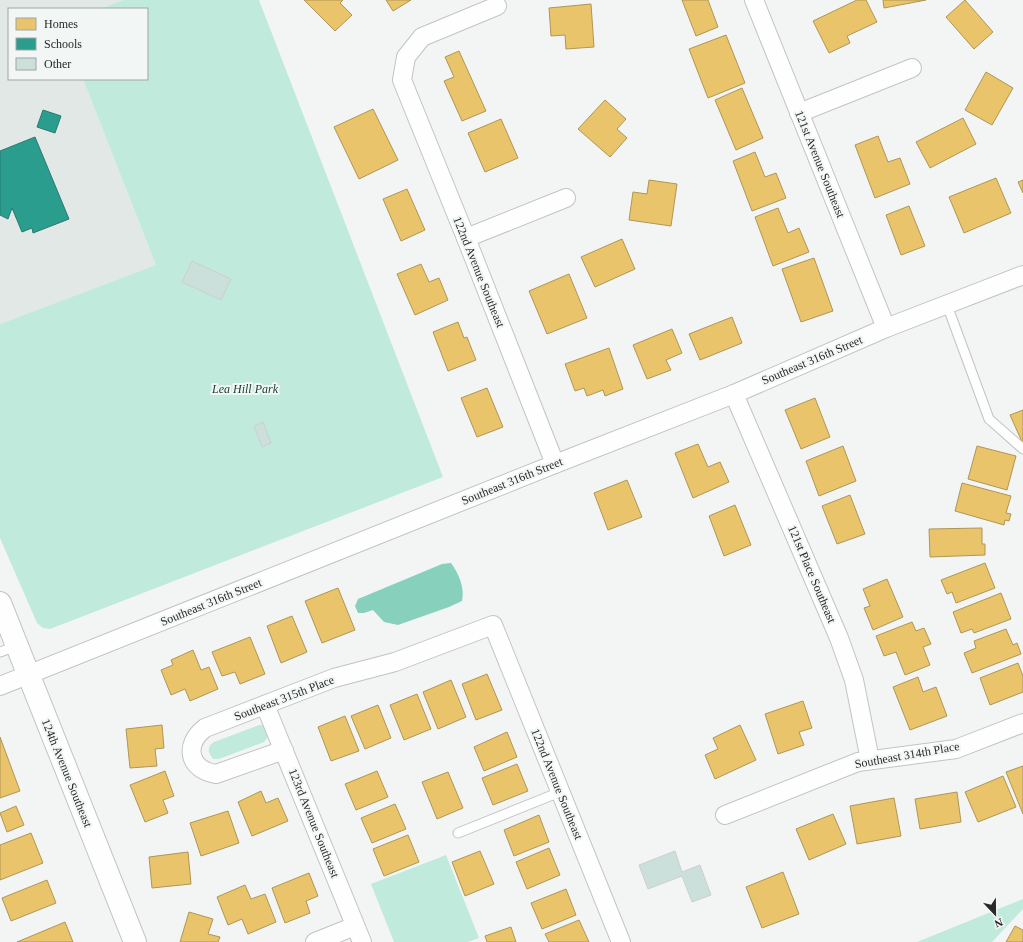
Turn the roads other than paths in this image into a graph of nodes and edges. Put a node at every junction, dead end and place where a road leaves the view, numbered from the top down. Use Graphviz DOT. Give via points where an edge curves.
graph roads {
  1 [pos="754,0"];
  2 [pos="497,6"];
  3 [pos="912,68"];
  4 [pos="799,113"];
  5 [pos="566,198"];
  6 [pos="466,238"];
  7 [pos="1023,275"];
  8 [pos="947,305"];
  9 [pos="886,328"];
  10 [pos="734,394"];
  11 [pos="1023,450"];
  12 [pos="555,464"];
  13 [pos="0,603"];
  14 [pos="493,625"];
  15 [pos="8,649"];
  16 [pos="28,676"];
  17 [pos="0,686"];
  18 [pos="265,705"];
  19 [pos="1023,723"];
  20 [pos="284,750"];
  21 [pos="870,760"];
  22 [pos="560,792"];
  23 [pos="725,815"];
  24 [pos="458,833"];
  25 [pos="359,934"];
  26 [pos="135,942"];
  27 [pos="315,942"];
  28 [pos="621,942"];
  1 -- 4 [label="street, 121st Avenue Southeast"];
  2 -- 6 [label="street, 122nd Avenue Southeast" via="422,37 406,57 402,80"];
  3 -- 4 [label="street"];
  4 -- 9 [label="street, 121st Avenue Southeast"];
  5 -- 6 [label="street"];
  6 -- 12 [label="street, 122nd Avenue Southeast"];
  7 -- 8 [label="street, Southeast 316th Street"];
  8 -- 9 [label="street, Southeast 316th Street"];
  8 -- 11 [label="lane" via="989,419"];
  9 -- 10 [label="street, Southeast 316th Street"];
  10 -- 12 [label="street, Southeast 316th Street"];
  10 -- 21 [label="street, 121st Place Southeast" via="839,638 854,680"];
  12 -- 16 [label="street, Southeast 316th Street"];
  13 -- 15 [label="street, 124th Avenue Southeast"];
  14 -- 18 [label="street, Southeast 315th Place" via="395,662 334,678"];
  14 -- 22 [label="street, 122nd Avenue Southeast"];
  15 -- 16 [label="street, 124th Avenue Southeast"];
  16 -- 17 [label="street, Southeast 316th Street"];
  16 -- 26 [label="street, 124th Avenue Southeast"];
  18 -- 20 [label="street, 123rd Avenue Southeast"];
  18 -- 20 [label="street, Southeast 315th Place" via="205,728 193,742 191,751 194,760 199,768 207,773 216,774"];
  19 -- 21 [label="street, Southeast 314th Place" via="956,749"];
  20 -- 25 [label="street, 123rd Avenue Southeast"];
  21 -- 23 [label="street, Southeast 314th Place" via="845,766"];
  22 -- 24 [label="lane"];
  22 -- 28 [label="street, 122nd Avenue Southeast"];
  25 -- 27 [label="street"];
}
